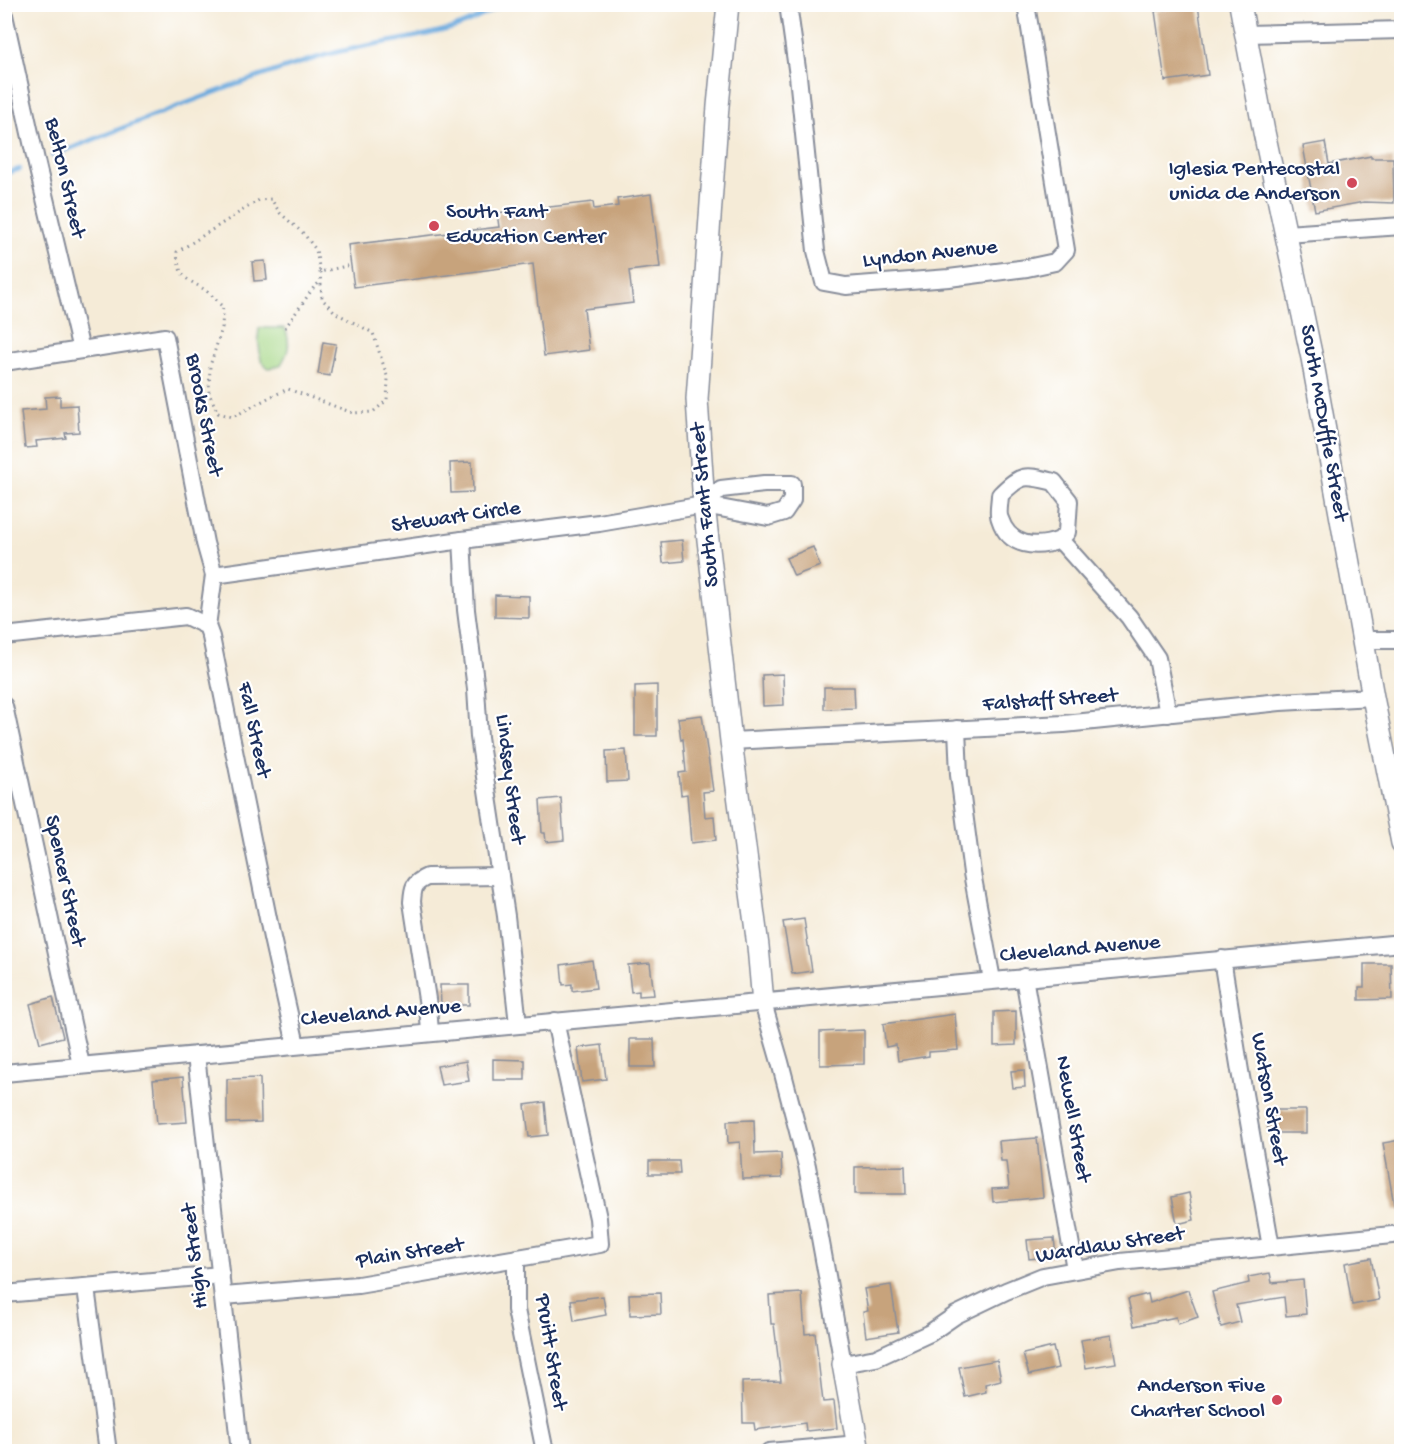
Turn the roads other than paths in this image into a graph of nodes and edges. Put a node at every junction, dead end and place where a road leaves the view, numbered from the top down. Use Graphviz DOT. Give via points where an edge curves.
graph roads {
  1 [pos="728,4"];
  2 [pos="788,4"];
  3 [pos="1026,4"];
  4 [pos="1240,4"];
  5 [pos="4,15"];
  6 [pos="1401,30"];
  7 [pos="1245,34"];
  8 [pos="1401,226"];
  9 [pos="1286,234"];
  10 [pos="81,350"];
  11 [pos="4,362"];
  12 [pos="704,505"];
  13 [pos="462,540"];
  14 [pos="1060,540"];
  15 [pos="214,575"];
  16 [pos="207,626"];
  17 [pos="4,636"];
  18 [pos="1362,640"];
  19 [pos="1401,640"];
  20 [pos="1372,696"];
  21 [pos="4,706"];
  22 [pos="1168,714"];
  23 [pos="957,729"];
  24 [pos="731,741"];
  25 [pos="1401,843"];
  26 [pos="500,876"];
  27 [pos="1401,943"];
  28 [pos="1222,959"];
  29 [pos="1024,977"];
  30 [pos="992,980"];
  31 [pos="763,1003"];
  32 [pos="555,1021"];
  33 [pos="518,1024"];
  34 [pos="430,1032"];
  35 [pos="296,1045"];
  36 [pos="195,1054"];
  37 [pos="81,1065"];
  38 [pos="4,1073"];
  39 [pos="1401,1234"];
  40 [pos="1272,1247"];
  41 [pos="516,1260"];
  42 [pos="1075,1269"];
  43 [pos="220,1275"];
  44 [pos="86,1288"];
  45 [pos="4,1294"];
  46 [pos="224,1296"];
  47 [pos="843,1364"];
  48 [pos="858,1448"];
  49 [pos="108,1452"];
  50 [pos="240,1452"];
  51 [pos="544,1452"];
  52 [pos="769,1452"];
  1 -- 12 [label="street, South Fant Street" via="697,399"];
  2 -- 3 [label="street, Lyndon Avenue" via="816,251 824,282 846,286 1027,268 1055,262 1066,250"];
  4 -- 7 [label="street, South McDuffie Street"];
  5 -- 10 [label="street, Belton Street"];
  6 -- 7 [label="street"];
  7 -- 9 [label="street, South McDuffie Street"];
  8 -- 9 [label="street"];
  9 -- 18 [label="street, South McDuffie Street"];
  10 -- 11 [label="street, Brooks Street"];
  10 -- 15 [label="street, Brooks Street" via="165,337"];
  12 -- 13 [label="street, Stewart Circle"];
  12 -- 24 [label="street, South Fant Street"];
  13 -- 15 [label="street, Stewart Circle"];
  13 -- 26 [label="street, Lindsey Street" via="479,737"];
  14 -- 14 [label="street" via="1047,545 1025,545 1011,538 999,518 1000,495 1027,476 1054,482 1069,501 1067,532"];
  14 -- 22 [label="street" via="1129,617 1156,658"];
  15 -- 16 [label="street, Brooks Street"];
  16 -- 17 [label="street" via="186,616"];
  16 -- 35 [label="street, Fall Street"];
  18 -- 19 [label="street"];
  18 -- 20 [label="street, South McDuffie Street"];
  20 -- 22 [label="street, Falstaff Street"];
  20 -- 25 [label="street, South McDuffie Street"];
  21 -- 37 [label="street, Spencer Street"];
  22 -- 23 [label="street, Falstaff Street"];
  23 -- 24 [label="street, Falstaff Street"];
  23 -- 30 [label="street" via="972,873"];
  24 -- 31 [label="street, South Fant Street"];
  26 -- 33 [label="street, Lindsey Street"];
  26 -- 34 [label="street" via="427,877 413,887"];
  27 -- 28 [label="street, Cleveland Avenue"];
  28 -- 29 [label="street, Cleveland Avenue"];
  28 -- 40 [label="street, Watson Street"];
  29 -- 30 [label="street, Cleveland Avenue"];
  29 -- 42 [label="street, Newell Street"];
  30 -- 31 [label="street, Cleveland Avenue"];
  31 -- 32 [label="street, Cleveland Avenue"];
  31 -- 47 [label="street" via="807,1166"];
  32 -- 33 [label="street, Cleveland Avenue"];
  32 -- 41 [label="street, Plain Street" via="598,1218 600,1244"];
  33 -- 34 [label="street, Cleveland Avenue"];
  34 -- 35 [label="street, Cleveland Avenue"];
  35 -- 36 [label="street, Cleveland Avenue"];
  36 -- 37 [label="street, Cleveland Avenue"];
  36 -- 43 [label="street, High Street"];
  37 -- 38 [label="street, Cleveland Avenue"];
  39 -- 40 [label="street, Wardlaw Street"];
  40 -- 42 [label="street, Wardlaw Street"];
  41 -- 46 [label="street, Plain Street" via="358,1285"];
  41 -- 51 [label="street, Pruitt Street" via="516,1310"];
  42 -- 47 [label="street, Wardlaw Street" via="1043,1276 1006,1291 876,1358"];
  43 -- 44 [label="street"];
  43 -- 46 [label="street, High Street"];
  44 -- 45 [label="street"];
  44 -- 49 [label="street"];
  46 -- 50 [label="street, High Street"];
  47 -- 48 [label="street"];
  48 -- 52 [label="street"];
}
